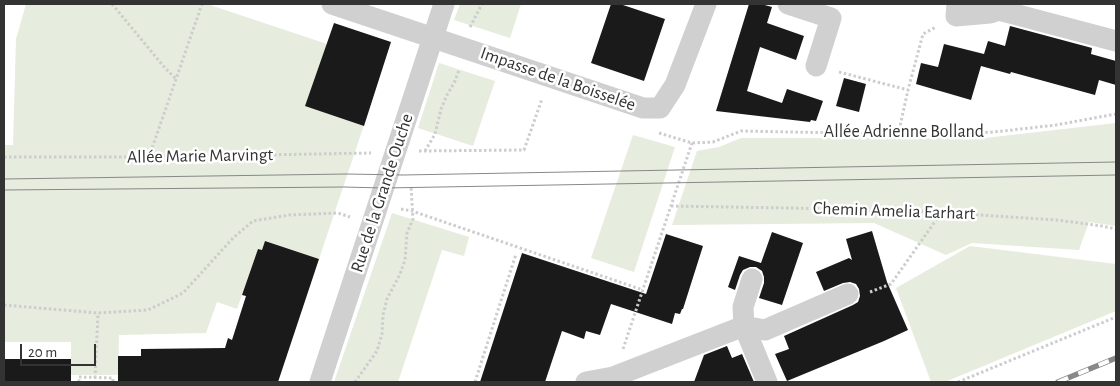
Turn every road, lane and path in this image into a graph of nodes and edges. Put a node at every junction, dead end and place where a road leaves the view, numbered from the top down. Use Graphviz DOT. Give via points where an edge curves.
graph roads {
  1 [pos="112,4"];
  2 [pos="202,4"];
  3 [pos="332,4"];
  4 [pos="444,4"];
  5 [pos="482,4"];
  6 [pos="706,4"];
  7 [pos="788,4"];
  8 [pos="956,10"];
  9 [pos="433,38"];
  10 [pos="1116,41"];
  11 [pos="465,48"];
  12 [pos="816,66"];
  13 [pos="176,79"];
  14 [pos="908,90"];
  15 [pos="542,97"];
  16 [pos="1116,114"];
  17 [pos="654,132"];
  18 [pos="898,134"];
  19 [pos="692,143"];
  20 [pos="425,150"];
  21 [pos="396,152"];
  22 [pos="418,155"];
  23 [pos="149,157"];
  24 [pos="4,158"];
  25 [pos="411,181"];
  26 [pos="671,206"];
  27 [pos="412,211"];
  28 [pos="942,213"];
  29 [pos="375,215"];
  30 [pos="1116,229"];
  31 [pos="516,254"];
  32 [pos="752,279"];
  33 [pos="642,290"];
  34 [pos="848,294"];
  35 [pos="4,305"];
  36 [pos="98,313"];
  37 [pos="1116,317"];
  38 [pos="744,326"];
  39 [pos="613,377"];
  40 [pos="95,378"];
  41 [pos="79,382"];
  42 [pos="113,382"];
  43 [pos="320,382"];
  44 [pos="355,382"];
  45 [pos="475,382"];
  46 [pos="586,382"];
  47 [pos="767,382"];
  48 [pos="958,382"];
  1 -- 13 [label="path"];
  2 -- 13 [label="path"];
  3 -- 9 [label="street, Impasse de la Boisselée"];
  4 -- 9 [label="street, Rue de la Grande Ouche"];
  5 -- 11 [label="path" via="470,25"];
  6 -- 11 [label="street, Impasse de la Boisselée" via="675,85 660,108 642,108"];
  7 -- 12 [label="street" via="831,18"];
  8 -- 10 [label="street" via="990,13 999,10"];
  8 -- 14 [label="path" via="922,34"];
  9 -- 11 [label="street, Impasse de la Boisselée"];
  9 -- 21 [label="street, Rue de la Grande Ouche"];
  11 -- 20 [label="path" via="441,109 435,134"];
  12 -- 14 [label="path"];
  13 -- 23 [label="path"];
  14 -- 18 [label="path"];
  15 -- 20 [label="path, Allée Marie Marvingt" via="524,150"];
  16 -- 18 [label="path, Allée Adrienne Bolland" via="994,132"];
  17 -- 19 [label="path"];
  18 -- 19 [label="path, Allée Adrienne Bolland" via="741,132 713,142"];
  19 -- 26 [label="path"];
  20 -- 21 [label="path, Allée Marie Marvingt"];
  20 -- 22 [label="path"];
  21 -- 23 [label="path, Allée Marie Marvingt"];
  21 -- 29 [label="street, Rue de la Grande Ouche"];
  23 -- 24 [label="path, Allée Marie Marvingt"];
  25 -- 27 [label="path"];
  26 -- 28 [label="path, Chemin Amelia Earhart"];
  26 -- 33 [label="path"];
  27 -- 29 [label="path"];
  27 -- 33 [label="path"];
  27 -- 44 [label="path" via="405,260 387,299 380,343"];
  28 -- 30 [label="path, Chemin Amelia Earhart" via="1057,220"];
  28 -- 34 [label="path" via="891,284 855,299"];
  29 -- 36 [label="path" via="289,215 253,222 233,238 183,293 148,310"];
  29 -- 43 [label="street, Rue de la Grande Ouche"];
  31 -- 45 [label="path"];
  32 -- 38 [label="street" via="743,307"];
  33 -- 39 [label="path"];
  34 -- 38 [label="street" via="765,330"];
  35 -- 36 [label="path"];
  36 -- 40 [label="path"];
  37 -- 48 [label="path"];
  38 -- 39 [label="street"];
  38 -- 47 [label="street"];
  39 -- 46 [label="street"];
  40 -- 41 [label="path" via="79,377"];
  40 -- 42 [label="path" via="113,378"];
}
